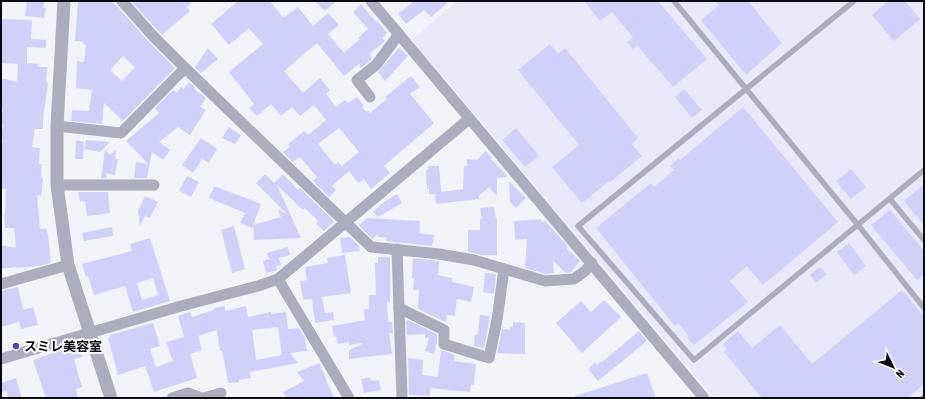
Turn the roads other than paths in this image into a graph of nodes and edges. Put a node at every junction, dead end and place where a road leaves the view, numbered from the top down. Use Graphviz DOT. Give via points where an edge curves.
graph roads {
  1 [pos="64,1"];
  2 [pos="122,1"];
  3 [pos="371,1"];
  4 [pos="674,1"];
  5 [pos="854,1"];
  6 [pos="399,34"];
  7 [pos="185,68"];
  8 [pos="746,89"];
  9 [pos="370,97"];
  10 [pos="469,119"];
  11 [pos="57,126"];
  12 [pos="924,170"];
  13 [pos="56,184"];
  14 [pos="154,186"];
  15 [pos="890,199"];
  16 [pos="347,222"];
  17 [pos="858,225"];
  18 [pos="924,240"];
  19 [pos="397,250"];
  20 [pos="592,264"];
  21 [pos="68,265"];
  22 [pos="504,269"];
  23 [pos="278,279"];
  24 [pos="1,284"];
  25 [pos="399,308"];
  26 [pos="924,308"];
  27 [pos="90,333"];
  28 [pos="1,359"];
  29 [pos="221,393"];
  30 [pos="111,398"];
  31 [pos="172,398"];
  32 [pos="202,398"];
  33 [pos="349,398"];
  34 [pos="402,398"];
  35 [pos="704,398"];
  1 -- 11 [label="street"];
  2 -- 7 [label="street"];
  3 -- 6 [label="street"];
  4 -- 8 [label="lane"];
  5 -- 8 [label="lane"];
  6 -- 9 [label="street" via="376,65 357,80"];
  6 -- 10 [label="street"];
  7 -- 11 [label="street" via="121,133"];
  7 -- 16 [label="street"];
  8 -- 17 [label="lane"];
  8 -- 17 [label="lane" via="578,226 694,360"];
  10 -- 16 [label="street"];
  10 -- 20 [label="street"];
  11 -- 13 [label="street"];
  12 -- 15 [label="lane"];
  13 -- 14 [label="street"];
  13 -- 21 [label="street"];
  15 -- 17 [label="lane"];
  15 -- 18 [label="lane"];
  16 -- 19 [label="street" via="371,247"];
  16 -- 23 [label="street"];
  17 -- 26 [label="lane"];
  19 -- 22 [label="street" via="474,260"];
  19 -- 25 [label="street"];
  20 -- 22 [label="street" via="574,279 545,281"];
  20 -- 35 [label="street"];
  21 -- 24 [label="street"];
  21 -- 27 [label="street"];
  22 -- 25 [label="street" via="489,358 444,344 444,330"];
  23 -- 27 [label="street"];
  23 -- 33 [label="street"];
  25 -- 34 [label="street"];
  27 -- 28 [label="street"];
  27 -- 30 [label="street"];
  29 -- 32 [label="street"];
  31 -- 32 [label="street" via="188,393"];
}
